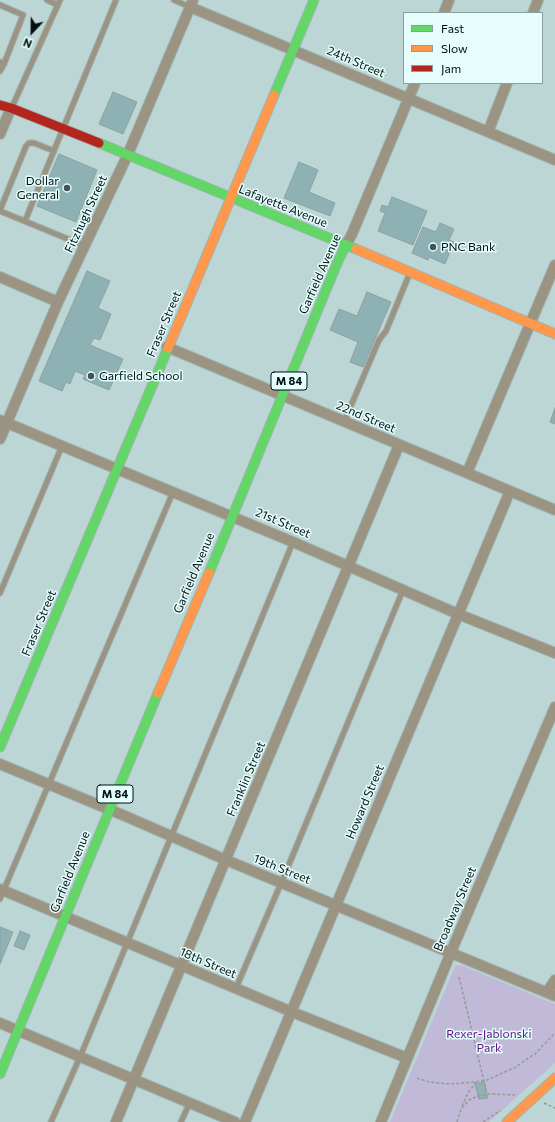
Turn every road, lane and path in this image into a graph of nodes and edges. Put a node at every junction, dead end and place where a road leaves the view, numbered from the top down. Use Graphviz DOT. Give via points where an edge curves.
graph roads {
  1 [pos="47,0"];
  2 [pos="116,0"];
  3 [pos="174,0"];
  4 [pos="314,0"];
  5 [pos="449,0"];
  6 [pos="538,0"];
  7 [pos="59,2"];
  8 [pos="192,4"];
  9 [pos="0,5"];
  10 [pos="444,12"];
  11 [pos="534,12"];
  12 [pos="293,50"];
  13 [pos="2,63"];
  14 [pos="0,71"];
  15 [pos="415,84"];
  16 [pos="507,84"];
  17 [pos="409,99"];
  18 [pos="0,105"];
  19 [pos="11,108"];
  20 [pos="63,128"];
  21 [pos="488,132"];
  22 [pos="0,134"];
  23 [pos="54,151"];
  24 [pos="128,154"];
  25 [pos="555,160"];
  26 [pos="230,198"];
  27 [pos="0,210"];
  28 [pos="25,221"];
  29 [pos="346,245"];
  30 [pos="85,246"];
  31 [pos="555,264"];
  32 [pos="410,272"];
  33 [pos="2,279"];
  34 [pos="58,302"];
  35 [pos="530,323"];
  36 [pos="555,334"];
  37 [pos="167,348"];
  38 [pos="283,396"];
  39 [pos="4,421"];
  40 [pos="344,422"];
  41 [pos="0,439"];
  42 [pos="399,445"];
  43 [pos="62,446"];
  44 [pos="117,470"];
  45 [pos="467,473"];
  46 [pos="510,491"];
  47 [pos="173,492"];
  48 [pos="555,510"];
  49 [pos="232,516"];
  50 [pos="293,542"];
  51 [pos="349,566"];
  52 [pos="403,590"];
  53 [pos="0,593"];
  54 [pos="458,614"];
  55 [pos="555,653"];
  56 [pos="555,707"];
  57 [pos="0,747"];
  58 [pos="0,764"];
  59 [pos="48,784"];
  60 [pos="109,810"];
  61 [pos="171,836"];
  62 [pos="226,860"];
  63 [pos="281,882"];
  64 [pos="1,893"];
  65 [pos="336,905"];
  66 [pos="66,916"];
  67 [pos="126,942"];
  68 [pos="451,952"];
  69 [pos="181,965"];
  70 [pos="459,977"];
  71 [pos="555,980"];
  72 [pos="236,988"];
  73 [pos="551,994"];
  74 [pos="292,1012"];
  75 [pos="0,1023"];
  76 [pos="18,1031"];
  77 [pos="555,1033"];
  78 [pos="80,1057"];
  79 [pos="407,1058"];
  80 [pos="0,1074"];
  81 [pos="417,1078"];
  82 [pos="555,1078"];
  83 [pos="134,1079"];
  84 [pos="484,1080"];
  85 [pos="476,1082"];
  86 [pos="487,1094"];
  87 [pos="517,1095"];
  88 [pos="190,1102"];
  89 [pos="461,1108"];
  90 [pos="501,1110"];
  91 [pos="51,1122"];
  92 [pos="116,1122"];
  93 [pos="181,1122"];
  94 [pos="235,1122"];
  95 [pos="246,1122"];
  96 [pos="381,1122"];
  97 [pos="457,1122"];
  98 [pos="483,1122"];
  99 [pos="507,1122"];
  1 -- 7 [label="lane"];
  2 -- 20 [label="lane"];
  3 -- 8 [label="lane"];
  4 -- 12 [label="main road, Fraser Street"];
  5 -- 10 [label="street"];
  6 -- 11 [label="street"];
  7 -- 19 [label="lane"];
  8 -- 12 [label="street, 24th Street"];
  8 -- 24 [label="street, Fitzhugh Street"];
  9 -- 13 [label="lane" via="23,15"];
  12 -- 17 [label="street, 24th Street"];
  12 -- 26 [label="main road, Fraser Street"];
  13 -- 14 [label="lane"];
  15 -- 17 [label="street, Garfield Avenue"];
  16 -- 21 [label="street"];
  17 -- 21 [label="street, 24th Street"];
  17 -- 29 [label="street, Garfield Avenue"];
  18 -- 19 [label="main road, Lafayette Avenue"];
  19 -- 20 [label="main road, Lafayette Avenue"];
  19 -- 22 [label="street"];
  20 -- 23 [label="lane"];
  20 -- 24 [label="main road, Lafayette Avenue"];
  21 -- 25 [label="street, 24th Street"];
  23 -- 27 [label="lane" via="34,143 26,146"];
  23 -- 28 [label="lane"];
  24 -- 26 [label="main road, Lafayette Avenue"];
  24 -- 30 [label="street, Fitzhugh Street"];
  26 -- 29 [label="main road, Lafayette Avenue"];
  26 -- 37 [label="main road, Fraser Street"];
  27 -- 28 [label="lane"];
  28 -- 30 [label="lane"];
  29 -- 32 [label="main road, Lafayette Avenue"];
  29 -- 38 [label="main road, Garfield Avenue / M 84"];
  30 -- 34 [label="street, Fitzhugh Street"];
  31 -- 35 [label="street"];
  32 -- 35 [label="main road, Lafayette Avenue"];
  32 -- 40 [label="lane"];
  33 -- 34 [label="street"];
  34 -- 39 [label="street, Fitzhugh Street"];
  35 -- 36 [label="main road, Lafayette Avenue"];
  35 -- 45 [label="street"];
  37 -- 38 [label="street, 22nd Street"];
  37 -- 44 [label="main road, Fraser Street"];
  38 -- 40 [label="street, 22nd Street"];
  38 -- 49 [label="main road, Garfield Avenue / M 84"];
  39 -- 41 [label="street, Fitzhugh Street"];
  39 -- 43 [label="street, 21st Street"];
  40 -- 42 [label="street, 22nd Street"];
  42 -- 45 [label="street, 22nd Street"];
  42 -- 51 [label="street, Franklin Street"];
  43 -- 44 [label="street, 21st Street"];
  43 -- 53 [label="lane"];
  44 -- 47 [label="street, 21st Street"];
  44 -- 57 [label="main road, Fraser Street"];
  45 -- 46 [label="street, 22nd Street"];
  46 -- 48 [label="street, 22nd Street"];
  46 -- 54 [label="street, Howard Street"];
  47 -- 49 [label="street, 21st Street"];
  47 -- 59 [label="lane"];
  49 -- 50 [label="street, 21st Street"];
  49 -- 60 [label="main road, Garfield Avenue / M 84"];
  50 -- 51 [label="street, 21st Street"];
  50 -- 61 [label="lane"];
  51 -- 52 [label="street, 21st Street"];
  51 -- 62 [label="street, Franklin Street"];
  52 -- 54 [label="street, 21st Street"];
  52 -- 63 [label="lane"];
  54 -- 55 [label="street, 21st Street"];
  54 -- 65 [label="street, Howard Street"];
  56 -- 68 [label="street, Broadway Street"];
  58 -- 59 [label="street, 19th Street"];
  59 -- 60 [label="street, 19th Street"];
  59 -- 64 [label="lane"];
  60 -- 61 [label="street, 19th Street"];
  60 -- 66 [label="main road, Garfield Avenue / M 84"];
  61 -- 62 [label="street, 19th Street"];
  61 -- 67 [label="lane"];
  62 -- 63 [label="street, 19th Street"];
  62 -- 69 [label="street, Franklin Street"];
  63 -- 65 [label="street, 19th Street"];
  63 -- 72 [label="lane"];
  64 -- 66 [label="street, 18th Street"];
  65 -- 68 [label="street, 19th Street"];
  65 -- 74 [label="street, Howard Street"];
  66 -- 67 [label="street, 18th Street"];
  66 -- 76 [label="main road, Garfield Avenue / M 84"];
  67 -- 69 [label="street, 18th Street"];
  67 -- 78 [label="lane"];
  68 -- 73 [label="street, 19th Street"];
  68 -- 79 [label="street, Broadway Street"];
  69 -- 72 [label="street, 18th Street"];
  69 -- 83 [label="street, Franklin Street"];
  70 -- 84 [label="path"];
  71 -- 73 [label="street"];
  72 -- 74 [label="street, 18th Street"];
  74 -- 79 [label="street, 18th Street"];
  74 -- 95 [label="street, Howard Street"];
  75 -- 76 [label="street"];
  76 -- 78 [label="street"];
  76 -- 80 [label="main road, Garfield Avenue / M 84"];
  77 -- 84 [label="path" via="528,1060 503,1074"];
  78 -- 83 [label="street"];
  78 -- 91 [label="lane"];
  79 -- 96 [label="street, Broadway Street"];
  81 -- 85 [label="path" via="441,1084"];
  82 -- 99 [label="main road"];
  83 -- 88 [label="street"];
  83 -- 92 [label="street, Franklin Street"];
  84 -- 85 [label="path"];
  84 -- 86 [label="path"];
  85 -- 89 [label="path"];
  86 -- 87 [label="path"];
  86 -- 89 [label="path" via="469,1100"];
  88 -- 93 [label="lane"];
  88 -- 94 [label="street"];
  89 -- 97 [label="path"];
  90 -- 98 [label="path"];
}
